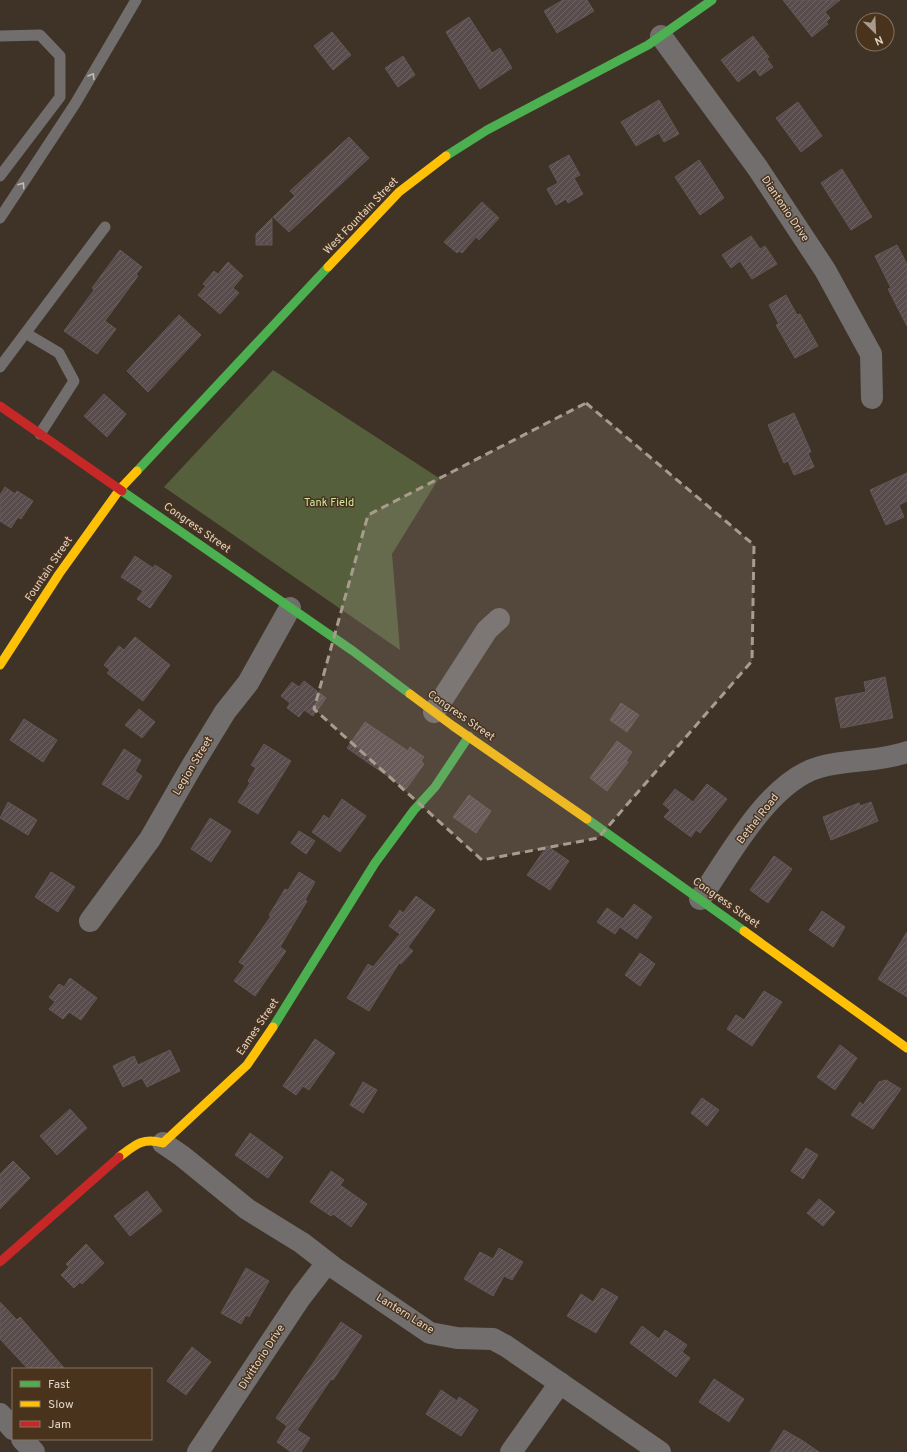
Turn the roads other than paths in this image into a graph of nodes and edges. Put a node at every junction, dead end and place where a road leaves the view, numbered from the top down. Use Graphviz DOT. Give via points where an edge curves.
graph roads {
  1 [pos="136,0"];
  2 [pos="712,0"];
  3 [pos="0,36"];
  4 [pos="661,36"];
  5 [pos="0,176"];
  6 [pos="0,218"];
  7 [pos="105,227"];
  8 [pos="27,334"];
  9 [pos="0,367"];
  10 [pos="872,398"];
  11 [pos="0,406"];
  12 [pos="40,434"];
  13 [pos="120,489"];
  14 [pos="290,608"];
  15 [pos="499,619"];
  16 [pos="0,665"];
  17 [pos="434,712"];
  18 [pos="469,736"];
  19 [pos="907,752"];
  20 [pos="700,899"];
  21 [pos="90,921"];
  22 [pos="907,1048"];
  23 [pos="163,1143"];
  24 [pos="0,1262"];
  25 [pos="327,1263"];
  26 [pos="560,1383"];
  27 [pos="0,1414"];
  28 [pos="12,1428"];
  29 [pos="23,1440"];
  30 [pos="34,1452"];
  31 [pos="198,1452"];
  32 [pos="511,1452"];
  33 [pos="660,1452"];
  6 -- 1 [label="lane, one-way" via="75,104"];
  2 -- 4 [label="street, West Fountain Street"];
  3 -- 5 [label="lane" via="40,35 60,56 60,97"];
  4 -- 10 [label="street, Diantonio Drive" via="757,167 826,270 871,354"];
  4 -- 13 [label="street, West Fountain Street" via="486,130 444,157 399,192"];
  7 -- 8 [label="lane"];
  8 -- 9 [label="lane"];
  8 -- 12 [label="lane" via="59,353 74,381"];
  11 -- 12 [label="street, Congress Street"];
  12 -- 13 [label="street, Congress Street"];
  13 -- 14 [label="street, Congress Street"];
  13 -- 16 [label="street, Fountain Street" via="59,574"];
  14 -- 17 [label="street, Congress Street"];
  14 -- 21 [label="street, Legion Street" via="248,683 225,712 150,839"];
  15 -- 17 [label="street" via="487,630"];
  17 -- 18 [label="street, Congress Street"];
  18 -- 20 [label="street, Congress Street"];
  18 -- 23 [label="street, Eames Street" via="436,787 414,810 375,863 247,1065"];
  19 -- 20 [label="street, Bethel Road" via="888,758 821,767 804,773 786,785 767,803"];
  20 -- 22 [label="street, Congress Street"];
  23 -- 24 [label="street" via="152,1140 140,1142 124,1153"];
  23 -- 25 [label="street, Lantern Lane" via="247,1210 302,1243"];
  25 -- 26 [label="street, Lantern Lane" via="430,1333 457,1338 493,1339 520,1354"];
  25 -- 31 [label="street, Divittorio Drive" via="300,1298"];
  26 -- 32 [label="street"];
  26 -- 33 [label="street, Lantern Lane"];
  27 -- 28 [label="street"];
  29 -- 30 [label="street"];
}
